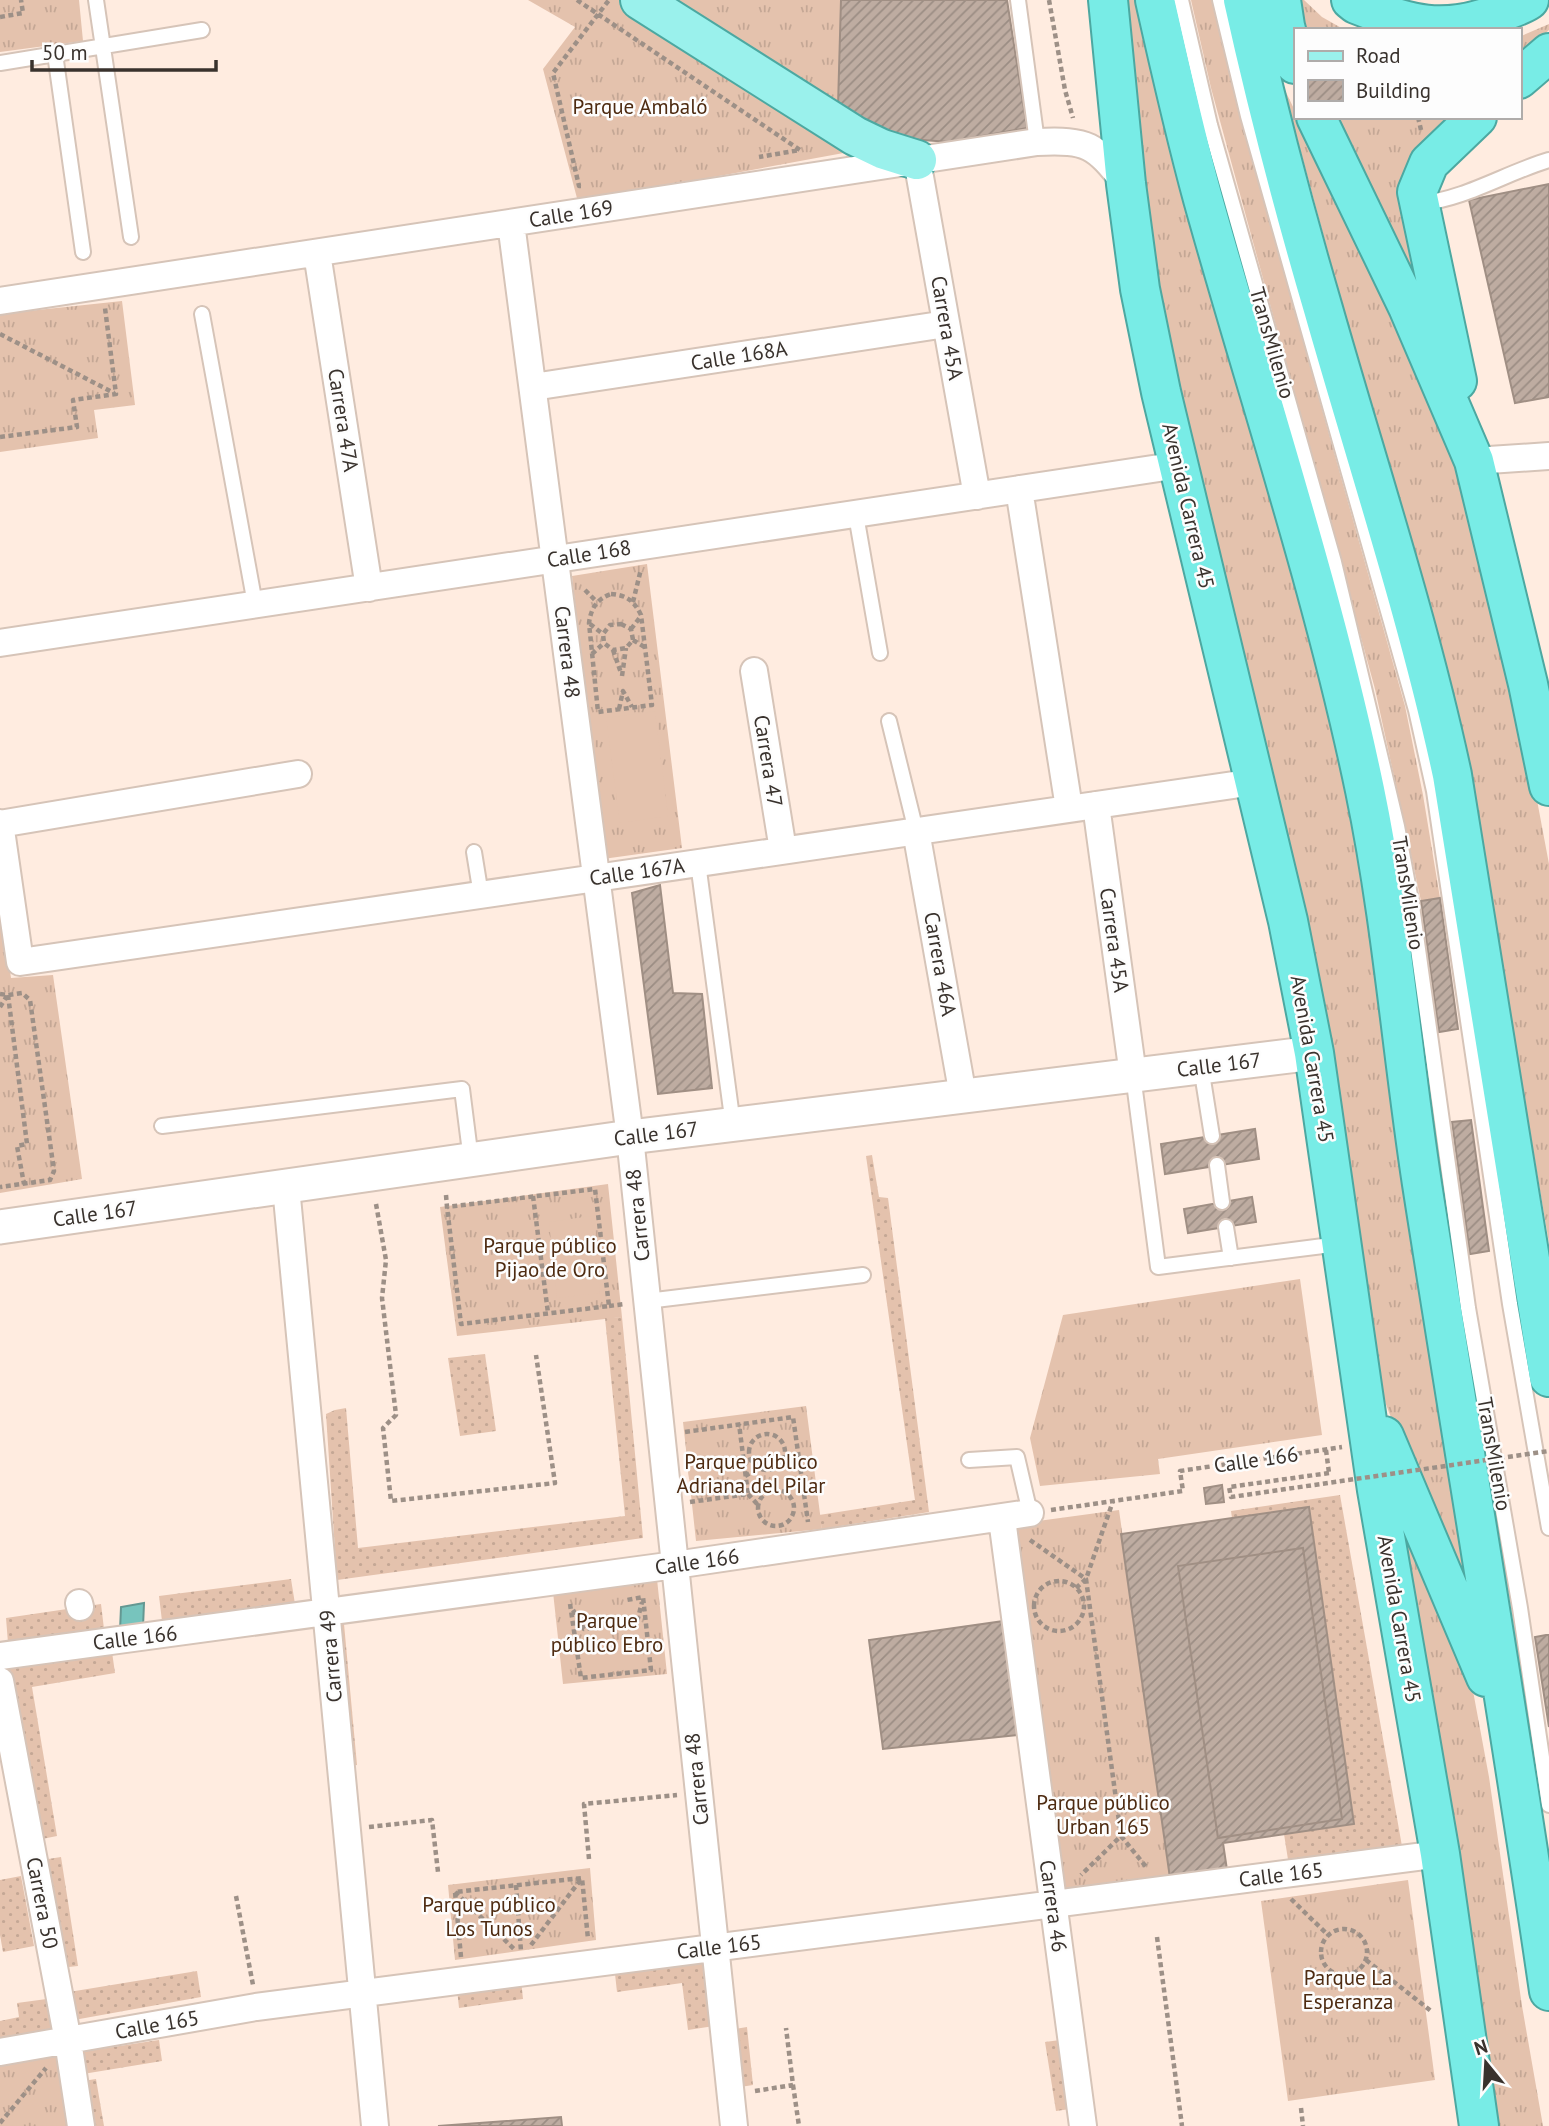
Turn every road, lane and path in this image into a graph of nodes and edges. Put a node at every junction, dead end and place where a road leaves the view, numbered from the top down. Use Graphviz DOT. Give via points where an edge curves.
graph roads {
  1 [pos="21,0"];
  2 [pos="96,0"];
  3 [pos="577,0"];
  4 [pos="609,0"];
  5 [pos="640,0"];
  6 [pos="1018,0"];
  7 [pos="1049,0"];
  8 [pos="1108,0"];
  9 [pos="1155,0"];
  10 [pos="1181,0"];
  11 [pos="1220,0"];
  12 [pos="1244,0"];
  13 [pos="1281,0"];
  14 [pos="1351,0"];
  15 [pos="1529,0"];
  16 [pos="599,15"];
  17 [pos="0,17"];
  18 [pos="202,30"];
  19 [pos="103,46"];
  20 [pos="1549,52"];
  21 [pos="55,54"];
  22 [pos="1294,60"];
  23 [pos="0,63"];
  24 [pos="1521,77"];
  25 [pos="1065,90"];
  26 [pos="1317,119"];
  27 [pos="1475,119"];
  28 [pos="1037,142"];
  29 [pos="748,158"];
  30 [pos="917,160"];
  31 [pos="1549,160"];
  32 [pos="592,184"];
  33 [pos="1126,184"];
  34 [pos="1421,204"];
  35 [pos="512,223"];
  36 [pos="131,237"];
  37 [pos="83,252"];
  38 [pos="317,253"];
  39 [pos="0,301"];
  40 [pos="105,305"];
  41 [pos="202,314"];
  42 [pos="946,324"];
  43 [pos="0,334"];
  44 [pos="533,387"];
  45 [pos="116,394"];
  46 [pos="0,437"];
  47 [pos="1549,456"];
  48 [pos="1474,461"];
  49 [pos="1179,465"];
  50 [pos="1019,489"];
  51 [pos="977,496"];
  52 [pos="856,515"];
  53 [pos="555,560"];
  54 [pos="369,588"];
  55 [pos="255,604"];
  56 [pos="641,615"];
  57 [pos="589,623"];
  58 [pos="631,629"];
  59 [pos="603,634"];
  60 [pos="1,638"];
  61 [pos="633,640"];
  62 [pos="604,643"];
  63 [pos="626,648"];
  64 [pos="646,648"];
  65 [pos="613,650"];
  66 [pos="880,653"];
  67 [pos="592,654"];
  68 [pos="754,671"];
  69 [pos="632,708"];
  70 [pos="619,709"];
  71 [pos="889,721"];
  72 [pos="298,774"];
  73 [pos="1254,782"];
  74 [pos="1549,786"];
  75 [pos="1096,804"];
  76 [pos="1069,808"];
  77 [pos="0,824"];
  78 [pos="916,831"];
  79 [pos="782,850"];
  80 [pos="474,852"];
  81 [pos="698,863"];
  82 [pos="596,878"];
  83 [pos="481,895"];
  84 [pos="0,994"];
  85 [pos="8,995"];
  86 [pos="0,1007"];
  87 [pos="1314,1053"];
  88 [pos="1201,1067"];
  89 [pos="1133,1075"];
  90 [pos="963,1096"];
  91 [pos="733,1125"];
  92 [pos="162,1126"];
  93 [pos="1212,1136"];
  94 [pos="630,1137"];
  95 [pos="471,1160"];
  96 [pos="1217,1165"];
  97 [pos="24,1184"];
  98 [pos="0,1187"];
  99 [pos="286,1187"];
  100 [pos="446,1195"];
  101 [pos="533,1196"];
  102 [pos="1222,1202"];
  103 [pos="376,1204"];
  104 [pos="447,1207"];
  105 [pos="0,1227"];
  106 [pos="1226,1227"];
  107 [pos="1342,1243"];
  108 [pos="1231,1258"];
  109 [pos="863,1275"];
  110 [pos="647,1301"];
  111 [pos="548,1313"];
  112 [pos="536,1355"];
  113 [pos="1549,1377"];
  114 [pos="1361,1379"];
  115 [pos="739,1424"];
  116 [pos="674,1434"];
  117 [pos="1371,1443"];
  118 [pos="1326,1450"];
  119 [pos="1549,1451"];
  120 [pos="969,1460"];
  121 [pos="759,1468"];
  122 [pos="745,1476"];
  123 [pos="748,1494"];
  124 [pos="1113,1501"];
  125 [pos="684,1502"];
  126 [pos="758,1505"];
  127 [pos="1030,1513"];
  128 [pos="1002,1518"];
  129 [pos="808,1523"];
  130 [pos="1549,1528"];
  131 [pos="675,1565"];
  132 [pos="1086,1578"];
  133 [pos="1076,1588"];
  134 [pos="643,1597"];
  135 [pos="619,1601"];
  136 [pos="582,1605"];
  137 [pos="570,1607"];
  138 [pos="327,1612"];
  139 [pos="0,1656"];
  140 [pos="0,1681"];
  141 [pos="1515,1755"];
  142 [pos="699,1792"];
  143 [pos="1549,1805"];
  144 [pos="347,1829"];
  145 [pos="1121,1836"];
  146 [pos="1440,1854"];
  147 [pos="589,1859"];
  148 [pos="438,1872"];
  149 [pos="1268,1877"];
  150 [pos="582,1878"];
  151 [pos="516,1885"];
  152 [pos="1165,1890"];
  153 [pos="455,1892"];
  154 [pos="236,1896"];
  155 [pos="1053,1904"];
  156 [pos="1328,1935"];
  157 [pos="1157,1937"];
  158 [pos="715,1947"];
  159 [pos="589,1948"];
  160 [pos="522,1957"];
  161 [pos="1366,1960"];
  162 [pos="462,1965"];
  163 [pos="1549,1991"];
  164 [pos="362,1993"];
  165 [pos="256,2007"];
  166 [pos="1440,2018"];
  167 [pos="786,2028"];
  168 [pos="68,2041"];
  169 [pos="0,2052"];
  170 [pos="793,2085"];
  171 [pos="730,2094"];
  172 [pos="1301,2108"];
  173 [pos="0,2125"];
  174 [pos="80,2126"];
  175 [pos="375,2126"];
  176 [pos="734,2126"];
  177 [pos="799,2126"];
  178 [pos="1083,2126"];
  179 [pos="1182,2126"];
  180 [pos="1303,2126"];
  181 [pos="1479,2126"];
  1 -- 17 [label="path" via="23,13"];
  2 -- 19 [label="lane"];
  3 -- 16 [label="path"];
  4 -- 16 [label="path"];
  5 -- 30 [label="main road" via="855,136"];
  6 -- 28 [label="lane"];
  7 -- 25 [label="path"];
  8 -- 33 [label="highway, Avenida Carrera 45"];
  9 -- 141 [label="highway" via="1204,200 1331,644 1367,797 1470,1495"];
  10 -- 143 [label="lane, TransMilenio" via="1210,125 1334,562 1392,804 1412,906 1468,1308"];
  11 -- 130 [label="lane, TransMilenio" via="1248,116 1416,710 1434,791 1510,1304"];
  12 -- 113 [label="highway" via="1264,95 1397,556 1443,733"];
  13 -- 22 [label="highway"];
  14 -- 15 [label="highway" via="1395,19 1432,26 1479,21"];
  16 -- 29 [label="path" via="800,150"];
  16 -- 32 [label="path" via="552,73 579,186"];
  18 -- 19 [label="lane"];
  19 -- 21 [label="lane"];
  19 -- 36 [label="lane"];
  20 -- 24 [label="highway"];
  21 -- 23 [label="lane"];
  21 -- 37 [label="lane"];
  26 -- 48 [label="highway" via="1408,307"];
  27 -- 34 [label="highway" via="1429,163 1417,192"];
  28 -- 30 [label="street, Calle 169"];
  28 -- 33 [label="street, Calle 169" via="1080,142 1093,149"];
  30 -- 35 [label="street, Calle 169"];
  30 -- 42 [label="street, Carrera 45A"];
  31 -- 34 [label="lane" via="1440,202"];
  33 -- 49 [label="highway, Avenida Carrera 45" via="1140,289"];
  34 -- 48 [label="highway"];
  35 -- 38 [label="street, Calle 169"];
  35 -- 44 [label="street, Carrera 48"];
  38 -- 39 [label="street, Calle 169"];
  38 -- 54 [label="street, Carrera 47A"];
  40 -- 45 [label="path"];
  41 -- 55 [label="lane"];
  42 -- 44 [label="street, Calle 168A"];
  42 -- 51 [label="street, Carrera 45A"];
  43 -- 45 [label="path"];
  44 -- 53 [label="street, Carrera 48"];
  45 -- 46 [label="path" via="73,400 77,428"];
  47 -- 48 [label="street"];
  48 -- 74 [label="highway"];
  49 -- 50 [label="street, Calle 168"];
  49 -- 73 [label="highway, Avenida Carrera 45"];
  50 -- 51 [label="street, Calle 168"];
  50 -- 76 [label="street"];
  51 -- 52 [label="street, Calle 168"];
  52 -- 53 [label="street, Calle 168"];
  52 -- 66 [label="lane"];
  53 -- 54 [label="street, Calle 168"];
  53 -- 82 [label="street, Carrera 48"];
  54 -- 55 [label="street, Calle 168"];
  55 -- 60 [label="street, Calle 168"];
  56 -- 57 [label="path" via="627,597 611,594 597,602"];
  56 -- 58 [label="path"];
  56 -- 64 [label="path"];
  57 -- 59 [label="path"];
  57 -- 67 [label="path"];
  58 -- 59 [label="path" via="610,625"];
  58 -- 61 [label="path"];
  59 -- 62 [label="path"];
  61 -- 63 [label="path"];
  61 -- 64 [label="path"];
  62 -- 65 [label="path"];
  62 -- 67 [label="path"];
  63 -- 65 [label="path"];
  63 -- 65 [label="path" via="622,676"];
  64 -- 69 [label="path" via="653,705"];
  67 -- 70 [label="path" via="598,712"];
  68 -- 79 [label="street, Carrera 47"];
  69 -- 70 [label="path"];
  69 -- 70 [label="path" via="623,691"];
  71 -- 78 [label="lane"];
  72 -- 77 [label="street"];
  73 -- 75 [label="street, Calle 167A"];
  73 -- 87 [label="highway, Avenida Carrera 45"];
  75 -- 76 [label="street, Calle 167A"];
  75 -- 89 [label="street, Carrera 45A"];
  76 -- 78 [label="street, Calle 167A"];
  77 -- 83 [label="street, Calle 167A" via="20,962"];
  78 -- 79 [label="street, Calle 167A"];
  78 -- 90 [label="street, Carrera 46A"];
  79 -- 81 [label="street, Calle 167A"];
  80 -- 83 [label="lane"];
  81 -- 82 [label="street, Calle 167A"];
  81 -- 91 [label="lane"];
  82 -- 83 [label="street, Calle 167A"];
  82 -- 94 [label="street, Carrera 48"];
  84 -- 85 [label="path"];
  85 -- 86 [label="path"];
  85 -- 97 [label="path" via="27,1144 17,1146"];
  85 -- 97 [label="path" via="22,993 30,1000 54,1171 50,1180"];
  87 -- 88 [label="street, Calle 167"];
  87 -- 107 [label="highway, Avenida Carrera 45"];
  88 -- 89 [label="street, Calle 167"];
  88 -- 93 [label="lane"];
  89 -- 90 [label="street, Calle 167"];
  89 -- 108 [label="lane" via="1158,1267"];
  90 -- 91 [label="street, Calle 167"];
  91 -- 94 [label="street, Calle 167"];
  92 -- 95 [label="lane" via="462,1089"];
  94 -- 95 [label="street, Calle 167"];
  94 -- 110 [label="street, Carrera 48"];
  95 -- 99 [label="street, Calle 167"];
  96 -- 102 [label="lane"];
  97 -- 98 [label="path"];
  99 -- 105 [label="street, Calle 167"];
  99 -- 138 [label="street, Carrera 49"];
  100 -- 104 [label="path"];
  101 -- 104 [label="path"];
  101 -- 111 [label="path"];
  101 -- 111 [label="path" via="594,1189 609,1306"];
  103 -- 112 [label="path" via="386,1260 382,1298 396,1415 383,1428 391,1501 555,1483"];
  104 -- 111 [label="path" via="461,1324"];
  106 -- 108 [label="lane"];
  107 -- 108 [label="lane"];
  107 -- 114 [label="highway, Avenida Carrera 45"];
  109 -- 110 [label="lane"];
  110 -- 131 [label="street, Carrera 48"];
  114 -- 117 [label="highway, Avenida Carrera 45"];
  114 -- 141 [label="highway"];
  115 -- 116 [label="path"];
  115 -- 122 [label="path"];
  115 -- 129 [label="path" via="793,1417"];
  117 -- 118 [label="path, Calle 166"];
  117 -- 146 [label="highway, Avenida Carrera 45"];
  118 -- 119 [label="path, bridge" via="1329,1473 1229,1487 1231,1497"];
  118 -- 124 [label="path, Calle 166" via="1180,1471 1183,1491"];
  120 -- 127 [label="lane" via="1017,1457"];
  121 -- 121 [label="path" via="776,1468 784,1460 785,1447 779,1437 761,1434 749,1448"];
  121 -- 122 [label="path"];
  122 -- 123 [label="path"];
  123 -- 125 [label="path"];
  123 -- 126 [label="path"];
  124 -- 127 [label="path, Calle 166"];
  124 -- 132 [label="path"];
  126 -- 126 [label="path" via="763,1521 774,1526 786,1523 795,1508 791,1497 781,1490 764,1494"];
  127 -- 128 [label="street, Calle 166"];
  128 -- 131 [label="street, Calle 166"];
  128 -- 132 [label="path"];
  128 -- 155 [label="street, Carrera 46"];
  131 -- 138 [label="street, Calle 166"];
  131 -- 142 [label="street, Carrera 48"];
  132 -- 133 [label="path"];
  132 -- 145 [label="path"];
  133 -- 133 [label="path" via="1054,1581 1041,1589 1034,1602 1041,1623 1063,1630 1077,1623 1083,1609"];
  134 -- 135 [label="path"];
  134 -- 137 [label="path" via="637,1622 584,1629"];
  134 -- 137 [label="path" via="651,1670 581,1678"];
  136 -- 137 [label="path"];
  138 -- 139 [label="street, Calle 166" via="81,1622"];
  138 -- 144 [label="street, Carrera 49"];
  140 -- 168 [label="street, Carrera 50"];
  141 -- 163 [label="highway"];
  142 -- 147 [label="path" via="584,1804"];
  142 -- 158 [label="street, Carrera 48"];
  144 -- 148 [label="path" via="432,1820"];
  144 -- 164 [label="street, Carrera 49"];
  145 -- 152 [label="path"];
  145 -- 155 [label="path"];
  146 -- 149 [label="street, Calle 165"];
  146 -- 181 [label="highway, Avenida Carrera 45"];
  149 -- 152 [label="street, Calle 165"];
  149 -- 156 [label="path"];
  150 -- 151 [label="path"];
  150 -- 159 [label="path"];
  150 -- 160 [label="path"];
  151 -- 153 [label="path"];
  151 -- 160 [label="path"];
  152 -- 155 [label="street, Calle 165"];
  153 -- 160 [label="path"];
  153 -- 162 [label="path"];
  154 -- 165 [label="path"];
  155 -- 158 [label="street, Calle 165"];
  155 -- 178 [label="street, Carrera 46"];
  156 -- 161 [label="path" via="1337,1930 1357,1932 1364,1940"];
  156 -- 161 [label="path" via="1320,1954 1331,1972 1351,1974"];
  157 -- 179 [label="path"];
  158 -- 164 [label="street, Calle 165"];
  158 -- 171 [label="street, Carrera 48"];
  161 -- 166 [label="path"];
  164 -- 165 [label="street, Calle 165"];
  164 -- 175 [label="street, Carrera 49"];
  165 -- 168 [label="street, Calle 165"];
  167 -- 170 [label="path"];
  168 -- 169 [label="street, Calle 165"];
  168 -- 173 [label="path"];
  168 -- 174 [label="street, Carrera 50"];
  170 -- 171 [label="path"];
  170 -- 177 [label="path"];
  171 -- 176 [label="street, Carrera 48"];
  172 -- 180 [label="path"];
}
